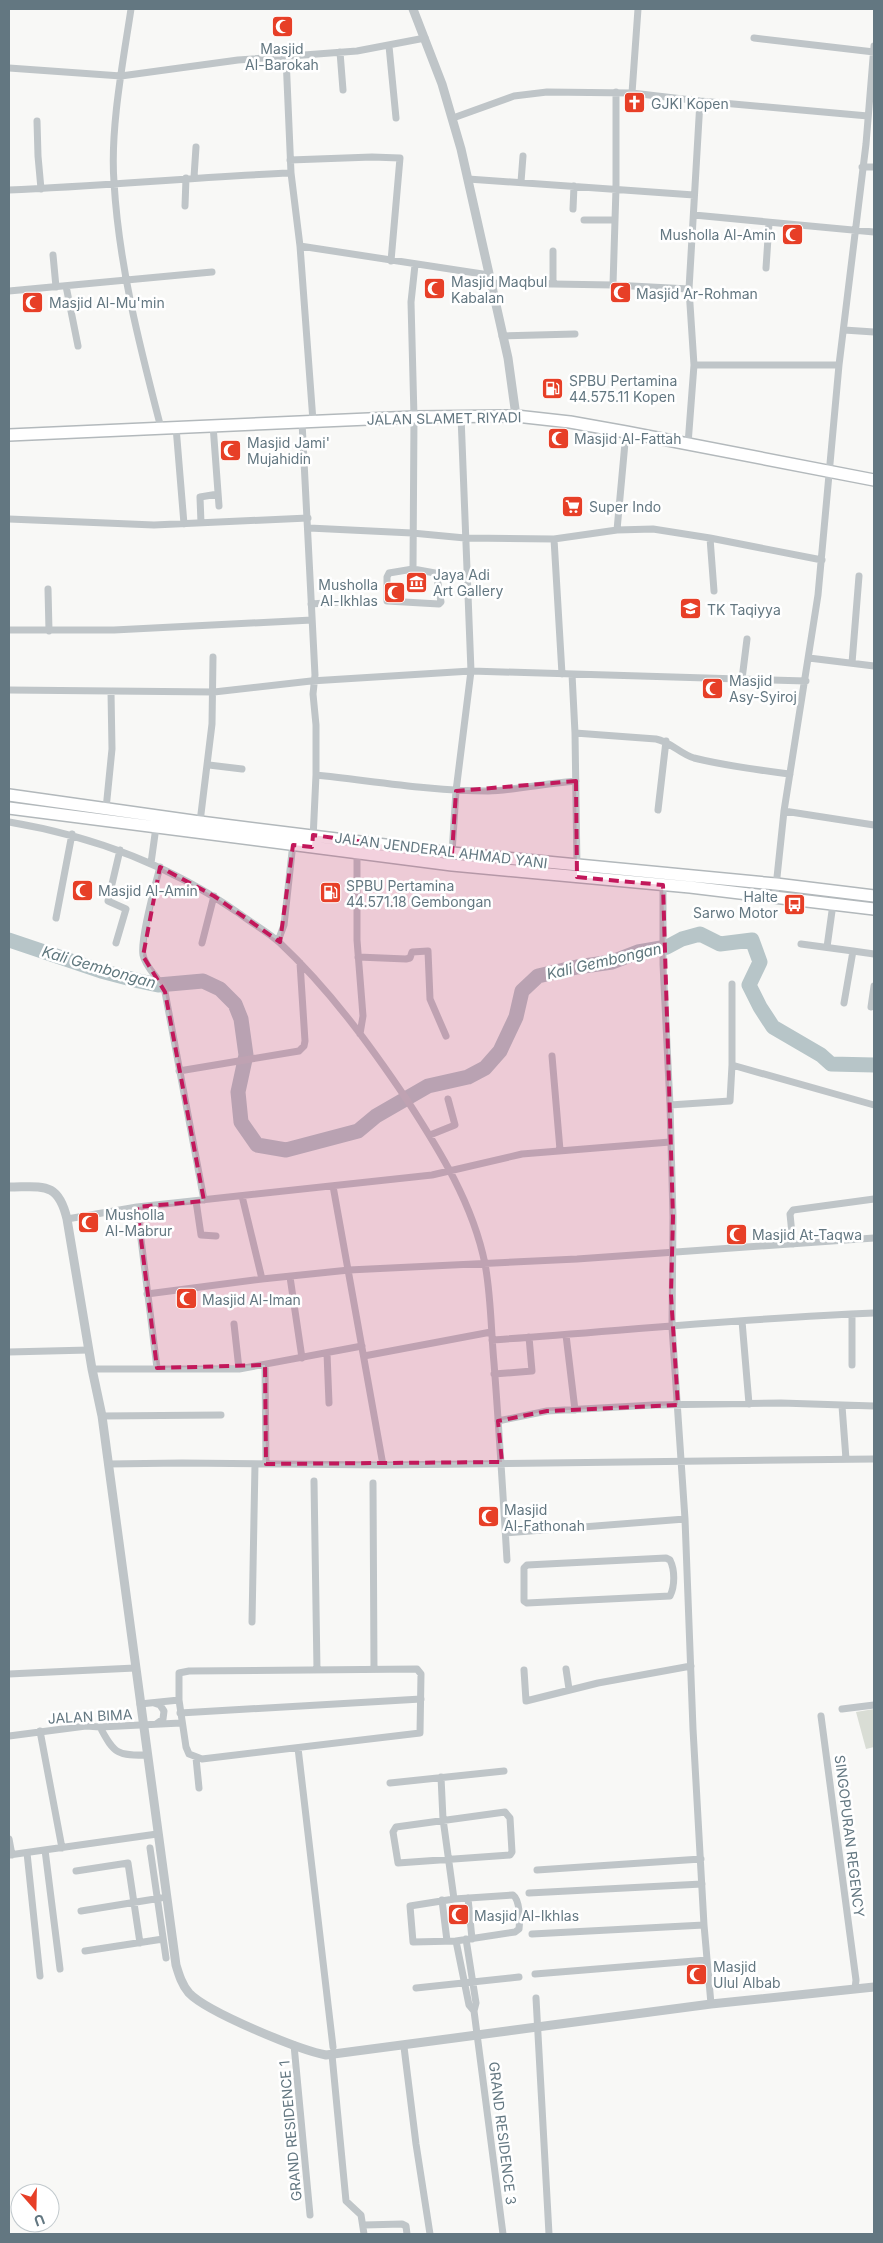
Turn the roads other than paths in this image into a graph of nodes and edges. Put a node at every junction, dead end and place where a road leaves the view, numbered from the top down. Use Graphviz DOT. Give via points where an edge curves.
graph roads {
  1 [pos="131,9"];
  2 [pos="414,9"];
  3 [pos="638,9"];
  4 [pos="425,38"];
  5 [pos="754,38"];
  6 [pos="389,46"];
  7 [pos="874,46"];
  8 [pos="340,52"];
  9 [pos="874,52"];
  10 [pos="286,57"];
  11 [pos="9,68"];
  12 [pos="121,76"];
  13 [pos="873,87"];
  14 [pos="343,90"];
  15 [pos="616,92"];
  16 [pos="632,93"];
  17 [pos="700,101"];
  18 [pos="868,116"];
  19 [pos="396,118"];
  20 [pos="453,118"];
  21 [pos="37,121"];
  22 [pos="196,147"];
  23 [pos="523,156"];
  24 [pos="290,160"];
  25 [pos="862,167"];
  26 [pos="874,167"];
  27 [pos="291,173"];
  28 [pos="190,178"];
  29 [pos="468,179"];
  30 [pos="114,182"];
  31 [pos="521,182"];
  32 [pos="574,186"];
  33 [pos="41,188"];
  34 [pos="616,188"];
  35 [pos="9,190"];
  36 [pos="694,195"];
  37 [pos="185,206"];
  38 [pos="574,210"];
  39 [pos="694,215"];
  40 [pos="584,220"];
  41 [pos="616,220"];
  42 [pos="769,223"];
  43 [pos="855,230"];
  44 [pos="874,232"];
  45 [pos="300,246"];
  46 [pos="553,251"];
  47 [pos="52,254"];
  48 [pos="391,260"];
  49 [pos="416,265"];
  50 [pos="766,268"];
  51 [pos="212,272"];
  52 [pos="125,279"];
  53 [pos="490,279"];
  54 [pos="553,284"];
  55 [pos="613,285"];
  56 [pos="66,286"];
  57 [pos="56,287"];
  58 [pos="689,289"];
  59 [pos="9,291"];
  60 [pos="844,330"];
  61 [pos="874,332"];
  62 [pos="575,334"];
  63 [pos="502,336"];
  64 [pos="78,346"];
  65 [pos="694,364"];
  66 [pos="839,365"];
  67 [pos="461,416"];
  68 [pos="516,416"];
  69 [pos="414,417"];
  70 [pos="308,422"];
  71 [pos="213,425"];
  72 [pos="176,427"];
  73 [pos="161,428"];
  74 [pos="626,432"];
  75 [pos="9,435"];
  76 [pos="688,444"];
  77 [pos="828,472"];
  78 [pos="874,480"];
  79 [pos="218,494"];
  80 [pos="219,506"];
  81 [pos="308,518"];
  82 [pos="9,519"];
  83 [pos="202,523"];
  84 [pos="184,524"];
  85 [pos="309,528"];
  86 [pos="617,530"];
  87 [pos="412,533"];
  88 [pos="465,538"];
  89 [pos="710,538"];
  90 [pos="554,539"];
  91 [pos="822,560"];
  92 [pos="412,569"];
  93 [pos="859,576"];
  94 [pos="48,589"];
  95 [pos="714,591"];
  96 [pos="354,601"];
  97 [pos="311,604"];
  98 [pos="312,620"];
  99 [pos="9,630"];
  100 [pos="49,631"];
  101 [pos="747,639"];
  102 [pos="213,657"];
  103 [pos="809,658"];
  104 [pos="852,663"];
  105 [pos="874,666"];
  106 [pos="471,672"];
  107 [pos="562,674"];
  108 [pos="572,674"];
  109 [pos="742,679"];
  110 [pos="315,680"];
  111 [pos="806,681"];
  112 [pos="9,690"];
  113 [pos="110,692"];
  114 [pos="214,692"];
  115 [pos="576,733"];
  116 [pos="666,741"];
  117 [pos="209,765"];
  118 [pos="242,769"];
  119 [pos="790,774"];
  120 [pos="316,775"];
  121 [pos="576,781"];
  122 [pos="456,791"];
  123 [pos="9,795"];
  124 [pos="9,808"];
  125 [pos="106,809"];
  126 [pos="658,810"];
  127 [pos="784,811"];
  128 [pos="9,822"];
  129 [pos="200,822"];
  130 [pos="874,825"];
  131 [pos="156,827"];
  132 [pos="72,834"];
  133 [pos="294,839"];
  134 [pos="312,841"];
  135 [pos="120,850"];
  136 [pos="356,853"];
  137 [pos="452,853"];
  138 [pos="151,863"];
  139 [pos="578,865"];
  140 [pos="160,867"];
  141 [pos="577,877"];
  142 [pos="776,884"];
  143 [pos="663,885"];
  144 [pos="214,896"];
  145 [pos="775,896"];
  146 [pos="874,896"];
  147 [pos="833,904"];
  148 [pos="874,909"];
  149 [pos="56,918"];
  150 [pos="278,941"];
  151 [pos="116,943"];
  152 [pos="202,943"];
  153 [pos="800,944"];
  154 [pos="827,947"];
  155 [pos="853,951"];
  156 [pos="874,954"];
  157 [pos="358,957"];
  158 [pos="300,963"];
  159 [pos="732,984"];
  160 [pos="874,986"];
  161 [pos="844,1003"];
  162 [pos="871,1006"];
  163 [pos="360,1034"];
  164 [pos="446,1036"];
  165 [pos="552,1056"];
  166 [pos="732,1065"];
  167 [pos="179,1071"];
  168 [pos="448,1099"];
  169 [pos="670,1105"];
  170 [pos="874,1105"];
  171 [pos="430,1135"];
  172 [pos="670,1142"];
  173 [pos="560,1150"];
  174 [pos="452,1171"];
  175 [pos="333,1186"];
  176 [pos="9,1187"];
  177 [pos="242,1196"];
  178 [pos="874,1199"];
  179 [pos="200,1201"];
  180 [pos="137,1206"];
  181 [pos="67,1219"];
  182 [pos="216,1236"];
  183 [pos="874,1238"];
  184 [pos="793,1244"];
  185 [pos="673,1252"];
  186 [pos="485,1264"];
  187 [pos="349,1270"];
  188 [pos="290,1277"];
  189 [pos="262,1279"];
  190 [pos="147,1294"];
  191 [pos="874,1313"];
  192 [pos="852,1314"];
  193 [pos="742,1321"];
  194 [pos="234,1324"];
  195 [pos="672,1328"];
  196 [pos="566,1335"];
  197 [pos="491,1336"];
  198 [pos="529,1338"];
  199 [pos="362,1346"];
  200 [pos="89,1350"];
  201 [pos="9,1352"];
  202 [pos="327,1353"];
  203 [pos="364,1356"];
  204 [pos="302,1358"];
  205 [pos="852,1365"];
  206 [pos="265,1366"];
  207 [pos="92,1368"];
  208 [pos="157,1368"];
  209 [pos="239,1368"];
  210 [pos="494,1374"];
  211 [pos="329,1403"];
  212 [pos="749,1404"];
  213 [pos="678,1405"];
  214 [pos="842,1406"];
  215 [pos="874,1406"];
  216 [pos="575,1410"];
  217 [pos="221,1415"];
  218 [pos="102,1416"];
  219 [pos="498,1421"];
  220 [pos="846,1459"];
  221 [pos="874,1459"];
  222 [pos="682,1461"];
  223 [pos="502,1462"];
  224 [pos="108,1464"];
  225 [pos="255,1464"];
  226 [pos="266,1464"];
  227 [pos="383,1465"];
  228 [pos="314,1481"];
  229 [pos="373,1483"];
  230 [pos="685,1519"];
  231 [pos="506,1533"];
  232 [pos="507,1560"];
  233 [pos="673,1580"];
  234 [pos="687,1580"];
  235 [pos="252,1622"];
  236 [pos="691,1666"];
  237 [pos="135,1668"];
  238 [pos="374,1669"];
  239 [pos="566,1669"];
  240 [pos="317,1670"];
  241 [pos="524,1670"];
  242 [pos="9,1674"];
  243 [pos="569,1689"];
  244 [pos="421,1698"];
  245 [pos="179,1700"];
  246 [pos="153,1703"];
  247 [pos="140,1704"];
  248 [pos="874,1705"];
  249 [pos="842,1709"];
  250 [pos="180,1714"];
  251 [pos="821,1716"];
  252 [pos="181,1723"];
  253 [pos="154,1724"];
  254 [pos="143,1725"];
  255 [pos="100,1727"];
  256 [pos="40,1731"];
  257 [pos="9,1736"];
  258 [pos="298,1748"];
  259 [pos="148,1755"];
  260 [pos="196,1758"];
  261 [pos="504,1771"];
  262 [pos="441,1777"];
  263 [pos="390,1783"];
  264 [pos="199,1788"];
  265 [pos="444,1819"];
  266 [pos="157,1834"];
  267 [pos="9,1839"];
  268 [pos="62,1848"];
  269 [pos="150,1848"];
  270 [pos="45,1850"];
  271 [pos="26,1853"];
  272 [pos="10,1855"];
  273 [pos="701,1859"];
  274 [pos="449,1861"];
  275 [pos="537,1870"];
  276 [pos="76,1871"];
  277 [pos="702,1884"];
  278 [pos="529,1893"];
  279 [pos="162,1898"];
  280 [pos="468,1898"];
  281 [pos="454,1899"];
  282 [pos="442,1900"];
  283 [pos="134,1903"];
  284 [pos="81,1911"];
  285 [pos="704,1925"];
  286 [pos="532,1934"];
  287 [pos="469,1939"];
  288 [pos="163,1940"];
  289 [pos="447,1941"];
  290 [pos="456,1941"];
  291 [pos="140,1943"];
  292 [pos="85,1952"];
  293 [pos="166,1958"];
  294 [pos="707,1960"];
  295 [pos="60,1969"];
  296 [pos="535,1974"];
  297 [pos="40,1976"];
  298 [pos="519,1977"];
  299 [pos="472,1982"];
  300 [pos="464,1983"];
  301 [pos="874,1987"];
  302 [pos="416,1988"];
  303 [pos="855,1990"];
  304 [pos="536,1998"];
  305 [pos="711,2004"];
  306 [pos="474,2011"];
  307 [pos="537,2028"];
  308 [pos="478,2035"];
  309 [pos="294,2045"];
  310 [pos="404,2046"];
  311 [pos="332,2051"];
  312 [pos="310,2215"];
  313 [pos="364,2225"];
  314 [pos="364,2234"];
  315 [pos="407,2234"];
  316 [pos="430,2234"];
  317 [pos="504,2234"];
  318 [pos="549,2234"];
  1 -- 12 [label="street"];
  2 -- 4 [label="street"];
  3 -- 16 [label="street"];
  4 -- 6 [label="street"];
  4 -- 20 [label="street"];
  5 -- 9 [label="street"];
  6 -- 8 [label="street"];
  6 -- 19 [label="street"];
  7 -- 9 [label="street"];
  8 -- 10 [label="street"];
  8 -- 14 [label="street"];
  9 -- 13 [label="street"];
  10 -- 12 [label="street" via="238,60"];
  10 -- 24 [label="street"];
  11 -- 12 [label="street"];
  12 -- 30 [label="street"];
  13 -- 18 [label="street"];
  15 -- 16 [label="street"];
  15 -- 20 [label="street" via="524,94"];
  15 -- 34 [label="street"];
  16 -- 17 [label="street"];
  17 -- 18 [label="street"];
  17 -- 36 [label="street"];
  18 -- 25 [label="street"];
  20 -- 29 [label="street"];
  21 -- 33 [label="street"];
  22 -- 28 [label="street"];
  23 -- 31 [label="street"];
  24 -- 27 [label="street"];
  24 -- 48 [label="street" via="400,158"];
  25 -- 26 [label="street"];
  25 -- 43 [label="street"];
  27 -- 28 [label="street"];
  27 -- 45 [label="street"];
  28 -- 30 [label="street"];
  28 -- 37 [label="street"];
  29 -- 31 [label="street"];
  29 -- 53 [label="street"];
  30 -- 33 [label="street" via="65,189"];
  30 -- 52 [label="street"];
  31 -- 32 [label="street"];
  32 -- 34 [label="street"];
  32 -- 38 [label="street"];
  33 -- 35 [label="street"];
  34 -- 36 [label="street"];
  34 -- 41 [label="street"];
  36 -- 39 [label="street"];
  39 -- 42 [label="street"];
  39 -- 58 [label="street"];
  40 -- 41 [label="street"];
  41 -- 55 [label="street"];
  42 -- 43 [label="street"];
  42 -- 50 [label="street"];
  43 -- 44 [label="street"];
  43 -- 60 [label="street"];
  45 -- 48 [label="street"];
  45 -- 70 [label="street"];
  46 -- 54 [label="street"];
  47 -- 57 [label="street"];
  48 -- 49 [label="street"];
  49 -- 53 [label="street"];
  49 -- 69 [label="street" via="411,302"];
  51 -- 52 [label="street"];
  52 -- 56 [label="street"];
  52 -- 73 [label="street"];
  53 -- 54 [label="street"];
  53 -- 63 [label="street"];
  54 -- 55 [label="street"];
  55 -- 58 [label="street"];
  56 -- 57 [label="street"];
  56 -- 64 [label="street"];
  57 -- 59 [label="street"];
  58 -- 65 [label="street"];
  60 -- 61 [label="street"];
  60 -- 66 [label="street"];
  62 -- 63 [label="street"];
  63 -- 68 [label="street"];
  65 -- 66 [label="street"];
  65 -- 76 [label="street"];
  66 -- 77 [label="street"];
  67 -- 68 [label="main road, JALAN SLAMET RIYADI"];
  67 -- 69 [label="main road, JALAN SLAMET RIYADI"];
  67 -- 88 [label="street"];
  68 -- 74 [label="main road, JALAN SLAMET RIYADI"];
  69 -- 70 [label="main road, JALAN SLAMET RIYADI"];
  69 -- 87 [label="street"];
  70 -- 71 [label="main road, JALAN SLAMET RIYADI"];
  70 -- 81 [label="street"];
  71 -- 72 [label="main road, JALAN SLAMET RIYADI"];
  71 -- 79 [label="street"];
  72 -- 73 [label="main road, JALAN SLAMET RIYADI"];
  72 -- 84 [label="street"];
  73 -- 75 [label="main road, JALAN SLAMET RIYADI"];
  74 -- 76 [label="main road, JALAN SLAMET RIYADI"];
  74 -- 86 [label="street"];
  76 -- 77 [label="main road, JALAN SLAMET RIYADI"];
  77 -- 78 [label="main road, JALAN SLAMET RIYADI"];
  77 -- 91 [label="street"];
  79 -- 80 [label="street"];
  79 -- 83 [label="street" via="200,497"];
  81 -- 83 [label="street"];
  81 -- 85 [label="street"];
  82 -- 84 [label="street"];
  83 -- 84 [label="street"];
  85 -- 87 [label="street"];
  85 -- 97 [label="street"];
  86 -- 89 [label="street" via="669,530"];
  86 -- 90 [label="street"];
  87 -- 88 [label="street"];
  87 -- 92 [label="street"];
  88 -- 90 [label="street"];
  88 -- 106 [label="street"];
  89 -- 91 [label="street"];
  89 -- 95 [label="street"];
  90 -- 107 [label="street"];
  91 -- 103 [label="street"];
  92 -- 92 [label="street" via="389,573 387,601 442,602 435,573"];
  93 -- 104 [label="street"];
  94 -- 100 [label="street"];
  96 -- 97 [label="street"];
  97 -- 98 [label="street"];
  98 -- 100 [label="street"];
  98 -- 110 [label="street"];
  99 -- 100 [label="street"];
  101 -- 109 [label="street"];
  102 -- 114 [label="street"];
  103 -- 104 [label="street"];
  103 -- 111 [label="street"];
  104 -- 105 [label="street"];
  106 -- 107 [label="street"];
  106 -- 110 [label="street"];
  106 -- 122 [label="street"];
  107 -- 108 [label="street"];
  108 -- 109 [label="street"];
  108 -- 115 [label="street"];
  109 -- 111 [label="street"];
  110 -- 114 [label="street"];
  110 -- 120 [label="street"];
  111 -- 119 [label="street"];
  112 -- 113 [label="street"];
  113 -- 114 [label="street"];
  113 -- 125 [label="street" via="112,749"];
  114 -- 117 [label="street"];
  115 -- 116 [label="street"];
  115 -- 121 [label="street"];
  116 -- 119 [label="street" via="694,758"];
  116 -- 126 [label="street"];
  117 -- 118 [label="street"];
  117 -- 129 [label="street"];
  119 -- 127 [label="street"];
  120 -- 122 [label="street"];
  120 -- 134 [label="street"];
  121 -- 122 [label="street"];
  121 -- 139 [label="street"];
  122 -- 137 [label="street"];
  123 -- 125 [label="main road, JALAN JENDERAL AHMAD YANI"];
  124 -- 131 [label="main road, JALAN JENDERAL AHMAD YANI"];
  125 -- 129 [label="main road, JALAN JENDERAL AHMAD YANI"];
  127 -- 130 [label="street"];
  127 -- 142 [label="street"];
  128 -- 132 [label="street"];
  129 -- 133 [label="main road, JALAN JENDERAL AHMAD YANI"];
  131 -- 133 [label="main road, JALAN JENDERAL AHMAD YANI"];
  131 -- 138 [label="street"];
  132 -- 135 [label="street"];
  132 -- 149 [label="street"];
  133 -- 134 [label="main road, JALAN JENDERAL AHMAD YANI"];
  133 -- 150 [label="street" via="284,925"];
  134 -- 136 [label="main road, JALAN JENDERAL AHMAD YANI"];
  134 -- 137 [label="main road, JALAN JENDERAL AHMAD YANI"];
  135 -- 138 [label="street"];
  135 -- 151 [label="street" via="108,900 126,909"];
  136 -- 141 [label="main road, JALAN JENDERAL AHMAD YANI"];
  136 -- 157 [label="street"];
  137 -- 139 [label="main road, JALAN JENDERAL AHMAD YANI"];
  138 -- 140 [label="street"];
  139 -- 141 [label="street"];
  139 -- 142 [label="main road, JALAN JENDERAL AHMAD YANI"];
  140 -- 144 [label="street"];
  140 -- 167 [label="street" via="143,947 146,963 161,981 165,992"];
  141 -- 143 [label="main road, JALAN JENDERAL AHMAD YANI"];
  142 -- 145 [label="street"];
  142 -- 146 [label="main road, JALAN JENDERAL AHMAD YANI"];
  143 -- 145 [label="main road, JALAN JENDERAL AHMAD YANI"];
  143 -- 169 [label="street" via="662,943"];
  144 -- 150 [label="street"];
  144 -- 152 [label="street"];
  145 -- 147 [label="main road, JALAN JENDERAL AHMAD YANI"];
  147 -- 148 [label="main road, JALAN JENDERAL AHMAD YANI"];
  147 -- 154 [label="street"];
  150 -- 158 [label="street"];
  153 -- 154 [label="street"];
  154 -- 155 [label="street"];
  155 -- 156 [label="street"];
  155 -- 161 [label="street"];
  157 -- 163 [label="street" via="364,1016"];
  157 -- 164 [label="street" via="406,959 410,958 411,952 428,951 430,998"];
  158 -- 163 [label="street"];
  158 -- 167 [label="street" via="305,1041 299,1052"];
  159 -- 166 [label="street"];
  160 -- 162 [label="street"];
  163 -- 171 [label="street"];
  165 -- 173 [label="street"];
  166 -- 169 [label="street" via="730,1101"];
  166 -- 170 [label="street"];
  167 -- 179 [label="street"];
  168 -- 171 [label="street" via="454,1125"];
  169 -- 172 [label="street"];
  171 -- 174 [label="street"];
  172 -- 173 [label="street"];
  172 -- 185 [label="street"];
  173 -- 174 [label="street" via="513,1156"];
  174 -- 175 [label="street"];
  174 -- 186 [label="street"];
  175 -- 177 [label="street"];
  175 -- 187 [label="street"];
  176 -- 181 [label="street" via="45,1186 60,1197"];
  177 -- 179 [label="street"];
  177 -- 189 [label="street"];
  178 -- 184 [label="street" via="793,1210 790,1214"];
  179 -- 180 [label="street"];
  179 -- 182 [label="street" via="201,1236"];
  180 -- 181 [label="street"];
  180 -- 190 [label="street"];
  181 -- 200 [label="street"];
  183 -- 184 [label="street"];
  184 -- 185 [label="street"];
  185 -- 186 [label="street"];
  185 -- 195 [label="street"];
  186 -- 187 [label="street"];
  186 -- 197 [label="street"];
  187 -- 188 [label="street"];
  187 -- 199 [label="street"];
  188 -- 189 [label="street"];
  188 -- 204 [label="street"];
  189 -- 190 [label="street"];
  190 -- 208 [label="street"];
  191 -- 192 [label="street"];
  192 -- 193 [label="street"];
  192 -- 205 [label="street"];
  193 -- 195 [label="street"];
  193 -- 212 [label="street"];
  194 -- 209 [label="street"];
  195 -- 196 [label="street"];
  195 -- 213 [label="street"];
  196 -- 198 [label="street"];
  196 -- 216 [label="street"];
  197 -- 198 [label="street"];
  197 -- 203 [label="street"];
  197 -- 210 [label="street"];
  198 -- 210 [label="street" via="532,1372"];
  199 -- 202 [label="street"];
  199 -- 203 [label="street"];
  200 -- 201 [label="street"];
  200 -- 207 [label="street"];
  202 -- 204 [label="street"];
  202 -- 211 [label="street"];
  203 -- 227 [label="street"];
  204 -- 206 [label="street"];
  206 -- 209 [label="street"];
  206 -- 226 [label="street"];
  207 -- 208 [label="street"];
  207 -- 218 [label="street"];
  208 -- 209 [label="street"];
  210 -- 219 [label="street"];
  212 -- 213 [label="street"];
  212 -- 214 [label="street"];
  213 -- 216 [label="street"];
  213 -- 222 [label="street"];
  214 -- 215 [label="street"];
  214 -- 220 [label="street"];
  216 -- 219 [label="street" via="547,1411"];
  217 -- 218 [label="street"];
  218 -- 224 [label="street"];
  219 -- 223 [label="street"];
  220 -- 221 [label="street"];
  220 -- 222 [label="street"];
  222 -- 223 [label="street"];
  222 -- 230 [label="street"];
  223 -- 227 [label="street"];
  223 -- 231 [label="street"];
  224 -- 225 [label="street"];
  224 -- 237 [label="street"];
  225 -- 226 [label="street"];
  225 -- 235 [label="street"];
  226 -- 227 [label="street"];
  228 -- 240 [label="street"];
  229 -- 238 [label="street"];
  230 -- 231 [label="street"];
  230 -- 234 [label="street"];
  231 -- 232 [label="street"];
  233 -- 233 [label="street" via="672,1564 666,1558 526,1565 524,1601 664,1598 670,1596"];
  233 -- 234 [label="street"];
  234 -- 236 [label="street"];
  236 -- 243 [label="street"];
  236 -- 273 [label="street"];
  237 -- 242 [label="street"];
  237 -- 247 [label="street"];
  238 -- 240 [label="street"];
  238 -- 244 [label="street" via="420,1671"];
  239 -- 243 [label="street"];
  240 -- 245 [label="street" via="189,1671 180,1673"];
  241 -- 243 [label="street" via="526,1700"];
  244 -- 250 [label="street"];
  244 -- 258 [label="street" via="420,1733"];
  245 -- 246 [label="street"];
  245 -- 250 [label="street"];
  246 -- 247 [label="street"];
  246 -- 253 [label="street" via="160,1705 164,1715 161,1722"];
  247 -- 254 [label="street"];
  248 -- 249 [label="street"];
  250 -- 252 [label="street"];
  251 -- 303 [label="street, SINGOPURAN REGENCY"];
  252 -- 253 [label="street, JALAN BIMA"];
  252 -- 260 [label="street" via="186,1747"];
  253 -- 254 [label="street, JALAN BIMA"];
  254 -- 255 [label="street, JALAN BIMA"];
  254 -- 259 [label="street"];
  255 -- 256 [label="street, JALAN BIMA"];
  255 -- 259 [label="street" via="118,1752 125,1756"];
  256 -- 257 [label="street, JALAN BIMA"];
  256 -- 268 [label="street"];
  258 -- 260 [label="street"];
  258 -- 311 [label="street"];
  259 -- 266 [label="street"];
  260 -- 264 [label="street"];
  261 -- 262 [label="street"];
  262 -- 263 [label="street"];
  262 -- 265 [label="street"];
  265 -- 274 [label="street"];
  265 -- 274 [label="street" via="400,1825 393,1829 400,1864"];
  265 -- 274 [label="street" via="505,1812 510,1818 510,1855"];
  266 -- 268 [label="street"];
  266 -- 279 [label="street"];
  267 -- 272 [label="street"];
  268 -- 270 [label="street"];
  269 -- 279 [label="street"];
  270 -- 271 [label="street"];
  270 -- 295 [label="street"];
  271 -- 272 [label="street"];
  271 -- 297 [label="street"];
  273 -- 275 [label="street"];
  273 -- 277 [label="street"];
  274 -- 281 [label="street"];
  276 -- 283 [label="street" via="128,1863"];
  277 -- 278 [label="street"];
  277 -- 285 [label="street"];
  279 -- 283 [label="street"];
  279 -- 288 [label="street"];
  279 -- 309 [label="street" via="176,1965 182,1984 189,1993 208,2008"];
  280 -- 281 [label="street"];
  280 -- 287 [label="street"];
  280 -- 287 [label="street" via="516,1896 520,1924 515,1932"];
  281 -- 282 [label="street"];
  282 -- 289 [label="street"];
  282 -- 289 [label="street" via="410,1906 411,1938 416,1943"];
  283 -- 284 [label="street"];
  283 -- 291 [label="street"];
  285 -- 286 [label="street"];
  285 -- 294 [label="street"];
  287 -- 290 [label="street"];
  287 -- 299 [label="street"];
  288 -- 291 [label="street"];
  288 -- 293 [label="street"];
  289 -- 290 [label="street"];
  290 -- 300 [label="street"];
  291 -- 292 [label="street"];
  294 -- 296 [label="street"];
  294 -- 305 [label="street"];
  298 -- 299 [label="street"];
  299 -- 300 [label="street"];
  299 -- 306 [label="street" via="476,2003"];
  300 -- 302 [label="street"];
  300 -- 306 [label="street" via="469,2005"];
  301 -- 303 [label="street"];
  303 -- 305 [label="street"];
  304 -- 307 [label="street"];
  305 -- 307 [label="street"];
  306 -- 308 [label="street, GRAND RESIDENCE 3"];
  307 -- 308 [label="street"];
  307 -- 318 [label="street"];
  308 -- 310 [label="street"];
  308 -- 317 [label="street, GRAND RESIDENCE 3"];
  309 -- 311 [label="street" via="308,2051"];
  309 -- 312 [label="street, GRAND RESIDENCE 1"];
  310 -- 311 [label="street"];
  310 -- 316 [label="street"];
  311 -- 313 [label="street" via="346,2201 361,2215"];
  313 -- 314 [label="street"];
  313 -- 315 [label="street" via="402,2224 406,2226"];
}
